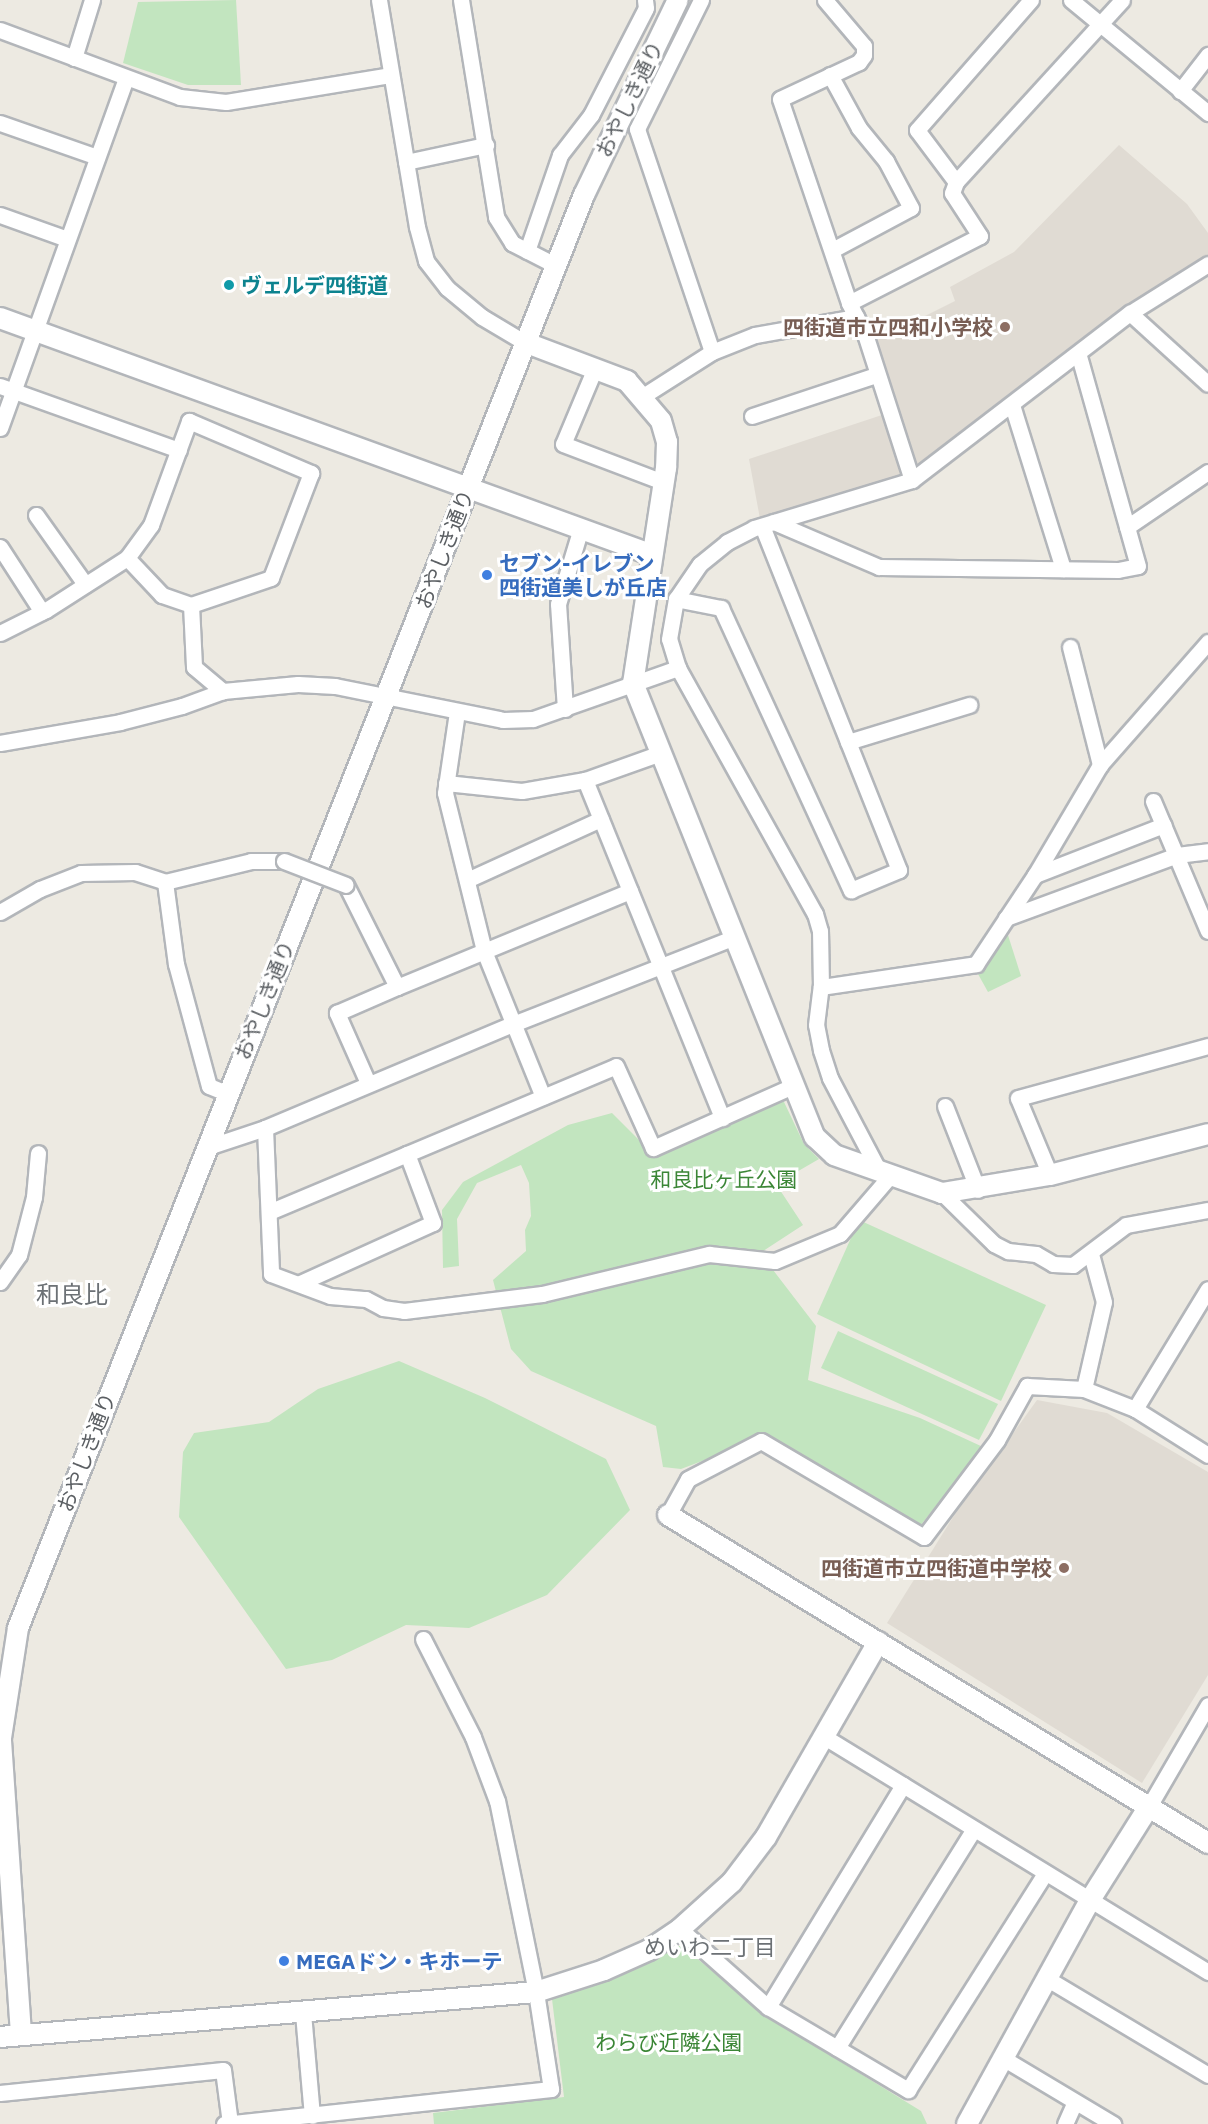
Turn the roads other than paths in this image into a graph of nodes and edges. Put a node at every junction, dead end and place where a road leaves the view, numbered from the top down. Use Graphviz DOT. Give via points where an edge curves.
graph roads {
  1 [pos="92,0"];
  2 [pos="379,0"];
  3 [pos="461,0"];
  4 [pos="645,0"];
  5 [pos="678,0"];
  6 [pos="701,0"];
  7 [pos="825,0"];
  8 [pos="1030,0"];
  9 [pos="1071,0"];
  10 [pos="1122,0"];
  11 [pos="1100,26"];
  12 [pos="0,30"];
  13 [pos="1208,55"];
  14 [pos="74,58"];
  15 [pos="390,75"];
  16 [pos="830,75"];
  17 [pos="126,78"];
  18 [pos="1180,91"];
  19 [pos="1208,113"];
  20 [pos="0,123"];
  21 [pos="486,145"];
  22 [pos="98,157"];
  23 [pos="405,162"];
  24 [pos="956,182"];
  25 [pos="0,215"];
  26 [pos="67,239"];
  27 [pos="832,250"];
  28 [pos="527,251"];
  29 [pos="1208,264"];
  30 [pos="557,266"];
  31 [pos="849,303"];
  32 [pos="1130,313"];
  33 [pos="856,317"];
  34 [pos="0,318"];
  35 [pos="36,331"];
  36 [pos="524,342"];
  37 [pos="711,352"];
  38 [pos="1078,353"];
  39 [pos="595,368"];
  40 [pos="876,375"];
  41 [pos="1208,384"];
  42 [pos="7,389"];
  43 [pos="643,396"];
  44 [pos="1012,405"];
  45 [pos="752,416"];
  46 [pos="0,428"];
  47 [pos="179,450"];
  48 [pos="1208,472"];
  49 [pos="912,480"];
  50 [pos="663,482"];
  51 [pos="468,488"];
  52 [pos="36,515"];
  53 [pos="768,524"];
  54 [pos="1127,527"];
  55 [pos="581,528"];
  56 [pos="0,547"];
  57 [pos="650,554"];
  58 [pos="127,558"];
  59 [pos="1063,569"];
  60 [pos="85,584"];
  61 [pos="676,599"];
  62 [pos="191,605"];
  63 [pos="42,612"];
  64 [pos="0,633"];
  65 [pos="1208,642"];
  66 [pos="1070,647"];
  67 [pos="678,668"];
  68 [pos="633,683"];
  69 [pos="223,691"];
  70 [pos="386,697"];
  71 [pos="969,705"];
  72 [pos="565,709"];
  73 [pos="457,712"];
  74 [pos="848,742"];
  75 [pos="0,743"];
  76 [pos="658,754"];
  77 [pos="1100,765"];
  78 [pos="585,780"];
  79 [pos="446,783"];
  80 [pos="1153,801"];
  81 [pos="601,819"];
  82 [pos="1164,825"];
  83 [pos="1208,851"];
  84 [pos="1176,855"];
  85 [pos="1035,875"];
  86 [pos="466,880"];
  87 [pos="165,882"];
  88 [pos="630,891"];
  89 [pos="0,912"];
  90 [pos="1006,918"];
  91 [pos="1208,931"];
  92 [pos="733,938"];
  93 [pos="484,951"];
  94 [pos="660,966"];
  95 [pos="397,987"];
  96 [pos="821,987"];
  97 [pos="513,1024"];
  98 [pos="1208,1046"];
  99 [pos="368,1083"];
  100 [pos="793,1086"];
  101 [pos="226,1093"];
  102 [pos="543,1097"];
  103 [pos="945,1107"];
  104 [pos="722,1118"];
  105 [pos="265,1128"];
  106 [pos="1208,1134"];
  107 [pos="205,1148"];
  108 [pos="38,1153"];
  109 [pos="407,1154"];
  110 [pos="884,1175"];
  111 [pos="1050,1175"];
  112 [pos="978,1190"];
  113 [pos="942,1193"];
  114 [pos="1208,1210"];
  115 [pos="269,1212"];
  116 [pos="1091,1254"];
  117 [pos="0,1282"];
  118 [pos="300,1283"];
  119 [pos="1208,1289"];
  120 [pos="1084,1389"];
  121 [pos="1135,1409"];
  122 [pos="1206,1450"];
  123 [pos="668,1515"];
  124 [pos="423,1639"];
  125 [pos="878,1642"];
  126 [pos="1206,1712"];
  127 [pos="823,1736"];
  128 [pos="1,1738"];
  129 [pos="903,1785"];
  130 [pos="1148,1808"];
  131 [pos="974,1829"];
  132 [pos="1208,1843"];
  133 [pos="1045,1873"];
  134 [pos="1090,1900"];
  135 [pos="680,1929"];
  136 [pos="1208,1972"];
  137 [pos="1046,1978"];
  138 [pos="536,1992"];
  139 [pos="768,2007"];
  140 [pos="303,2013"];
  141 [pos="21,2034"];
  142 [pos="0,2037"];
  143 [pos="837,2048"];
  144 [pos="1001,2057"];
  145 [pos="1208,2075"];
  146 [pos="0,2093"];
  147 [pos="1075,2102"];
  148 [pos="312,2116"];
  149 [pos="224,2124"];
  150 [pos="230,2124"];
  151 [pos="967,2124"];
  152 [pos="1065,2124"];
  153 [pos="1113,2124"];
  1 -- 14 [label="street"];
  2 -- 15 [label="street"];
  3 -- 21 [label="street"];
  4 -- 28 [label="street" via="646,8 591,115 560,155"];
  5 -- 30 [label="street, おやしき通り" via="605,147"];
  6 -- 37 [label="street" via="637,129"];
  7 -- 16 [label="street" via="864,46 859,62"];
  8 -- 24 [label="street" via="917,130"];
  9 -- 11 [label="street"];
  10 -- 11 [label="street"];
  11 -- 18 [label="street"];
  11 -- 24 [label="street"];
  12 -- 14 [label="street"];
  13 -- 18 [label="street"];
  14 -- 17 [label="street"];
  15 -- 17 [label="street" via="226,102 180,97"];
  15 -- 23 [label="street"];
  16 -- 27 [label="street" via="780,99"];
  16 -- 27 [label="street" via="859,128 886,161 911,208"];
  17 -- 22 [label="street"];
  18 -- 19 [label="street"];
  20 -- 22 [label="street"];
  21 -- 23 [label="street"];
  21 -- 28 [label="street" via="496,217 512,243"];
  22 -- 26 [label="street"];
  23 -- 36 [label="street" via="426,261 447,288 482,317"];
  24 -- 31 [label="street" via="952,193 980,236"];
  25 -- 26 [label="street"];
  26 -- 35 [label="street"];
  27 -- 31 [label="street"];
  28 -- 30 [label="street"];
  29 -- 32 [label="street"];
  30 -- 36 [label="street, おやしき通り"];
  31 -- 33 [label="street"];
  32 -- 38 [label="street"];
  32 -- 41 [label="street"];
  33 -- 37 [label="street" via="755,335"];
  33 -- 40 [label="street"];
  34 -- 35 [label="street"];
  35 -- 42 [label="street"];
  35 -- 51 [label="street"];
  36 -- 39 [label="street"];
  36 -- 51 [label="street, おやしき通り"];
  37 -- 43 [label="street"];
  38 -- 44 [label="street"];
  38 -- 54 [label="street"];
  39 -- 43 [label="street" via="627,381"];
  39 -- 50 [label="street" via="564,444"];
  40 -- 45 [label="street"];
  40 -- 49 [label="street"];
  42 -- 46 [label="street"];
  42 -- 47 [label="street"];
  43 -- 50 [label="street" via="661,421 667,442"];
  44 -- 49 [label="street"];
  44 -- 59 [label="street"];
  47 -- 58 [label="street" via="151,525"];
  47 -- 62 [label="street" via="189,421 311,473 271,578"];
  48 -- 54 [label="street"];
  49 -- 53 [label="street"];
  50 -- 57 [label="street"];
  51 -- 55 [label="street"];
  51 -- 70 [label="street, おやしき通り"];
  52 -- 60 [label="street"];
  53 -- 59 [label="street" via="879,567"];
  53 -- 61 [label="street" via="727,542 700,564"];
  53 -- 74 [label="street"];
  54 -- 59 [label="street" via="1138,566 1118,570"];
  55 -- 57 [label="street"];
  55 -- 72 [label="street" via="558,604"];
  56 -- 63 [label="street"];
  57 -- 68 [label="street"];
  58 -- 60 [label="street"];
  58 -- 62 [label="street" via="162,595"];
  60 -- 63 [label="street"];
  61 -- 67 [label="street" via="669,639"];
  61 -- 74 [label="street" via="721,608 851,890 899,870"];
  62 -- 69 [label="street" via="194,667"];
  63 -- 64 [label="street"];
  65 -- 77 [label="street"];
  66 -- 77 [label="street"];
  67 -- 68 [label="street"];
  67 -- 96 [label="street" via="815,914 820,931"];
  68 -- 72 [label="street"];
  68 -- 76 [label="street"];
  69 -- 70 [label="street" via="298,684 335,686"];
  69 -- 75 [label="street" via="120,722"];
  70 -- 73 [label="street"];
  70 -- 101 [label="street, おやしき通り"];
  71 -- 74 [label="street"];
  72 -- 73 [label="street" via="533,719 503,720"];
  73 -- 79 [label="street"];
  76 -- 78 [label="street"];
  76 -- 92 [label="street"];
  77 -- 85 [label="street"];
  78 -- 79 [label="street" via="522,790"];
  78 -- 81 [label="street"];
  79 -- 86 [label="street"];
  80 -- 82 [label="street"];
  81 -- 86 [label="street"];
  81 -- 88 [label="street"];
  82 -- 84 [label="street"];
  82 -- 85 [label="street"];
  83 -- 84 [label="street"];
  84 -- 90 [label="street"];
  84 -- 91 [label="street"];
  85 -- 90 [label="street"];
  86 -- 93 [label="street"];
  87 -- 89 [label="street" via="135,872 81,873 40,889"];
  87 -- 95 [label="street, bridge" via="251,861 284,861 346,885"];
  87 -- 101 [label="street" via="176,964 209,1086"];
  88 -- 93 [label="street"];
  88 -- 94 [label="street"];
  90 -- 96 [label="street" via="976,964"];
  92 -- 94 [label="street"];
  92 -- 100 [label="street"];
  93 -- 95 [label="street"];
  93 -- 97 [label="street"];
  94 -- 97 [label="street"];
  94 -- 104 [label="street"];
  95 -- 99 [label="street" via="337,1014"];
  96 -- 110 [label="street" via="816,1025 830,1078"];
  97 -- 99 [label="street"];
  97 -- 102 [label="street"];
  98 -- 111 [label="street" via="1017,1098"];
  99 -- 105 [label="street"];
  100 -- 104 [label="street"];
  100 -- 110 [label="street" via="822,1144 834,1155"];
  101 -- 107 [label="street, おやしき通り"];
  102 -- 104 [label="street" via="616,1066 653,1148"];
  102 -- 109 [label="street"];
  103 -- 112 [label="street"];
  105 -- 107 [label="street"];
  105 -- 115 [label="street"];
  106 -- 111 [label="street"];
  107 -- 128 [label="street, おやしき通り" via="18,1628"];
  108 -- 117 [label="street" via="34,1197 19,1255"];
  109 -- 115 [label="street"];
  109 -- 118 [label="street" via="433,1223"];
  110 -- 113 [label="street"];
  110 -- 118 [label="street" via="840,1234 775,1261 709,1254 542,1294 404,1311 383,1308 366,1299 330,1296"];
  111 -- 112 [label="street"];
  112 -- 113 [label="street"];
  113 -- 116 [label="street" via="994,1244 1008,1251 1036,1254 1053,1264 1073,1265"];
  114 -- 116 [label="street" via="1126,1225"];
  115 -- 118 [label="street" via="271,1274"];
  116 -- 120 [label="street" via="1104,1302"];
  119 -- 121 [label="street"];
  120 -- 121 [label="street"];
  120 -- 123 [label="street" via="1027,1386 997,1440 924,1537 761,1441 688,1479"];
  121 -- 122 [label="street"];
  123 -- 125 [label="street"];
  124 -- 138 [label="street" via="473,1737 497,1801"];
  125 -- 127 [label="street"];
  125 -- 130 [label="street"];
  126 -- 130 [label="street"];
  127 -- 129 [label="street"];
  127 -- 135 [label="street" via="766,1837 732,1882"];
  128 -- 141 [label="street, おやしき通り"];
  129 -- 131 [label="street"];
  129 -- 139 [label="street"];
  130 -- 132 [label="street"];
  130 -- 134 [label="street"];
  131 -- 133 [label="street"];
  131 -- 143 [label="street"];
  133 -- 134 [label="street"];
  133 -- 143 [label="street" via="908,2090"];
  134 -- 136 [label="street"];
  134 -- 137 [label="street"];
  135 -- 138 [label="street" via="649,1950 604,1970"];
  135 -- 139 [label="street"];
  137 -- 144 [label="street"];
  137 -- 145 [label="street"];
  138 -- 140 [label="street"];
  138 -- 148 [label="street" via="551,2089"];
  139 -- 143 [label="street"];
  140 -- 141 [label="street"];
  140 -- 148 [label="street"];
  141 -- 142 [label="street"];
  144 -- 147 [label="street"];
  144 -- 151 [label="street"];
  146 -- 150 [label="street" via="223,2070"];
  147 -- 152 [label="street"];
  147 -- 153 [label="street"];
  148 -- 150 [label="street"];
  149 -- 150 [label="street"];
}
